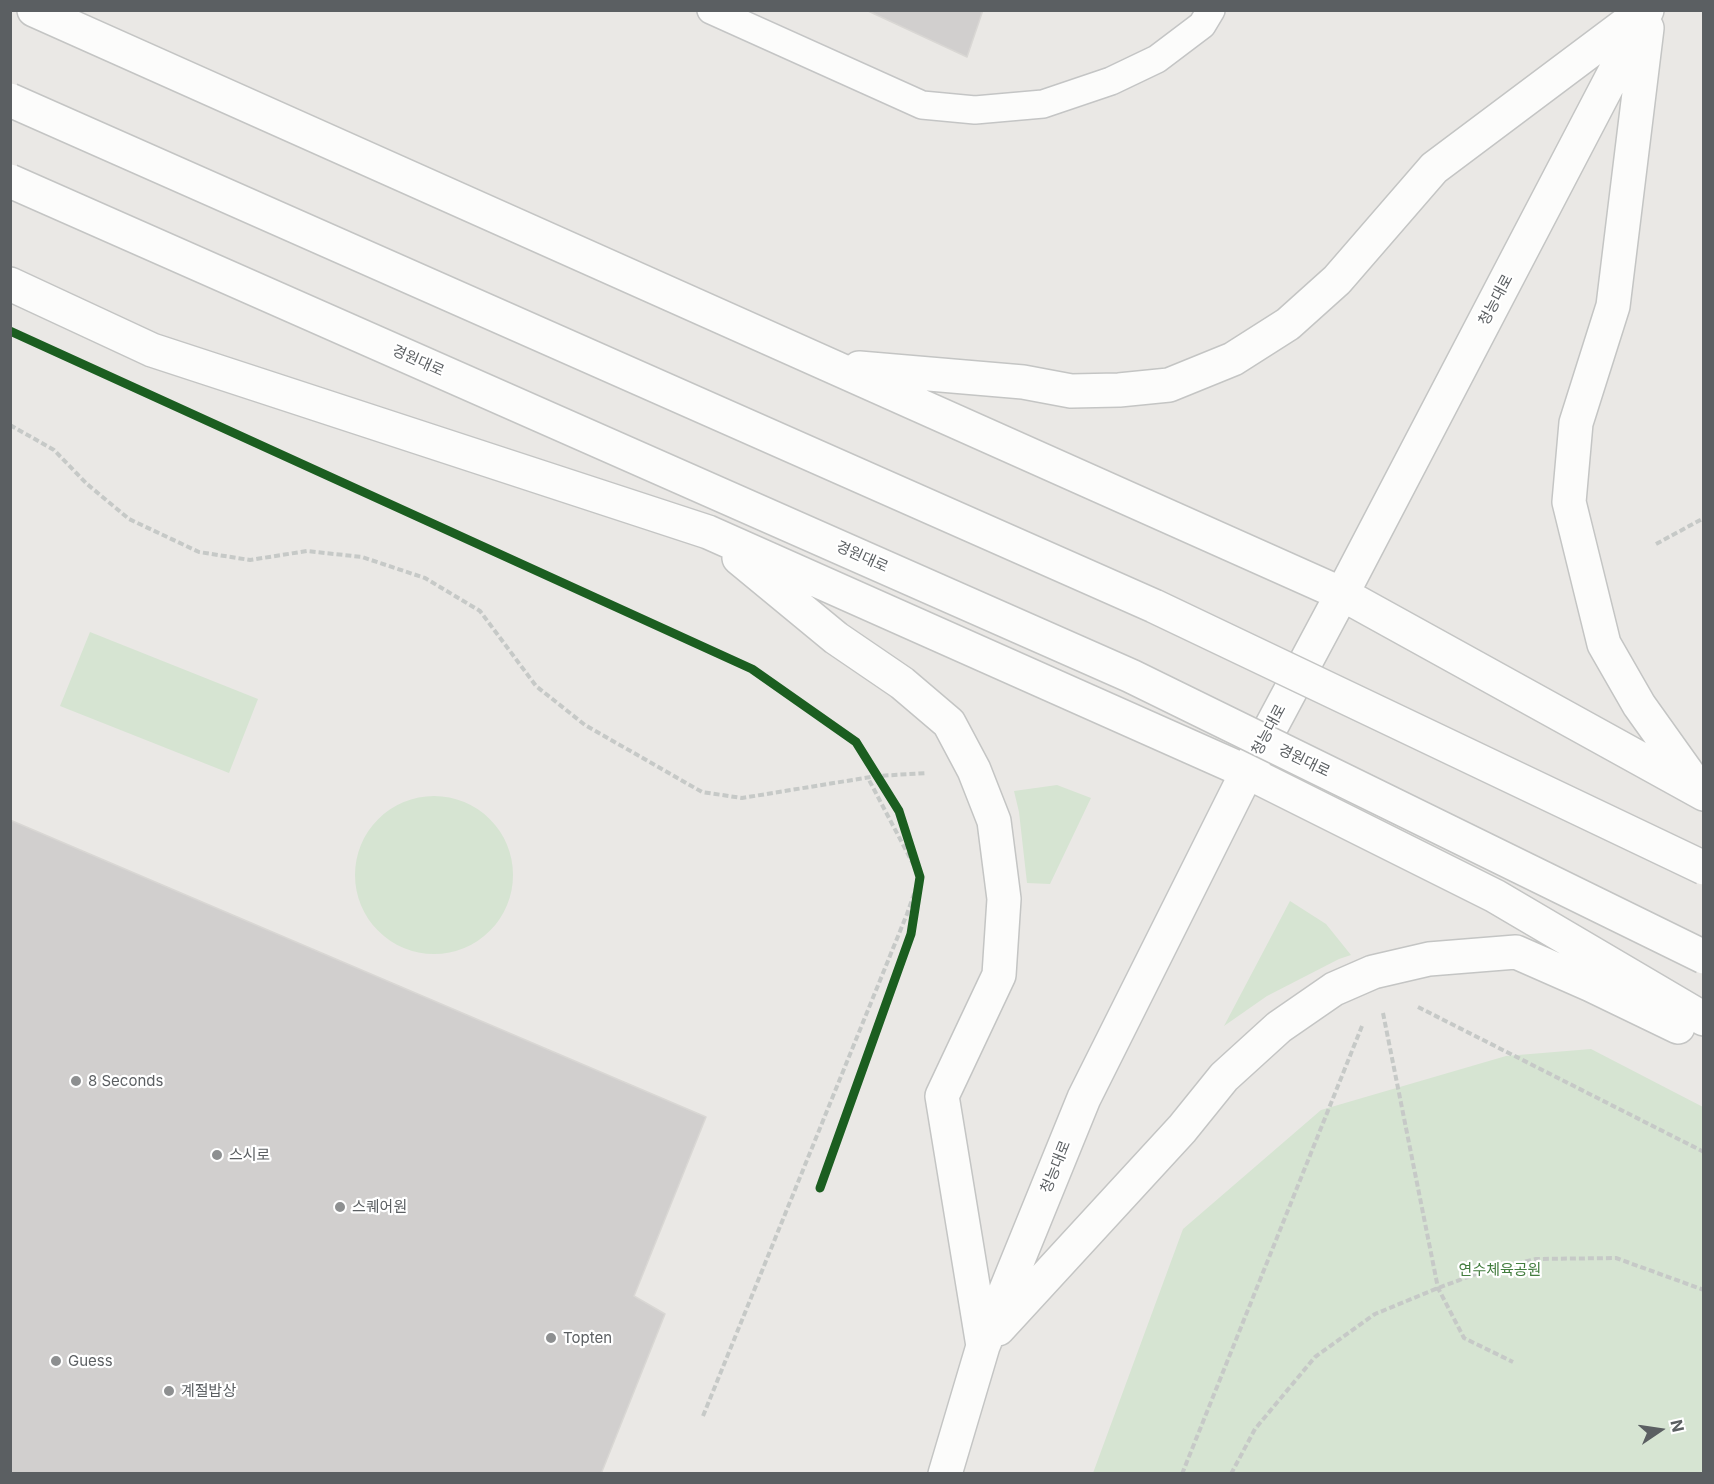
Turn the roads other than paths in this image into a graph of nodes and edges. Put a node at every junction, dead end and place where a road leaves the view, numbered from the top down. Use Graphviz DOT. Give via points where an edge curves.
graph roads {
  1 [pos="34,10"];
  2 [pos="711,10"];
  3 [pos="1211,10"];
  4 [pos="1647,10"];
  5 [pos="10,100"];
  6 [pos="10,182"];
  7 [pos="10,284"];
  8 [pos="833,366"];
  9 [pos="708,532"];
  10 [pos="1342,594"];
  11 [pos="1247,772"];
  12 [pos="1702,793"];
  13 [pos="1704,868"];
  14 [pos="1704,957"];
  15 [pos="1704,1019"];
  16 [pos="1704,1039"];
  17 [pos="983,1346"];
  18 [pos="945,1473"];
  1 -- 8 [label="main road"];
  2 -- 3 [label="lane" via="922,105 975,110 1043,104 1111,81 1157,59 1202,25"];
  4 -- 8 [label="main road" via="1434,168 1337,280 1288,324 1233,359 1170,385 1083,391"];
  4 -- 10 [label="main road, 청능대로"];
  4 -- 12 [label="main road" via="1613,306 1576,423 1569,502 1604,644 1639,705"];
  5 -- 13 [label="main road, bridge" via="1144,601"];
  6 -- 14 [label="main road, 경원대로, bridge" via="1131,676"];
  7 -- 9 [label="main road" via="153,350"];
  8 -- 10 [label="main road"];
  9 -- 11 [label="main road"];
  9 -- 17 [label="main road" via="836,638 902,683 950,723 994,821 1004,899 999,975 942,1096"];
  10 -- 11 [label="main road, 청능대로"];
  10 -- 12 [label="main road"];
  11 -- 15 [label="main road" via="1495,896"];
  11 -- 17 [label="main road, 청능대로" via="1084,1098"];
  16 -- 17 [label="main road" via="1516,952 1429,959 1373,972 1334,990 1279,1027 1224,1077 1182,1129"];
  17 -- 18 [label="main road, 청능대로"];
}
